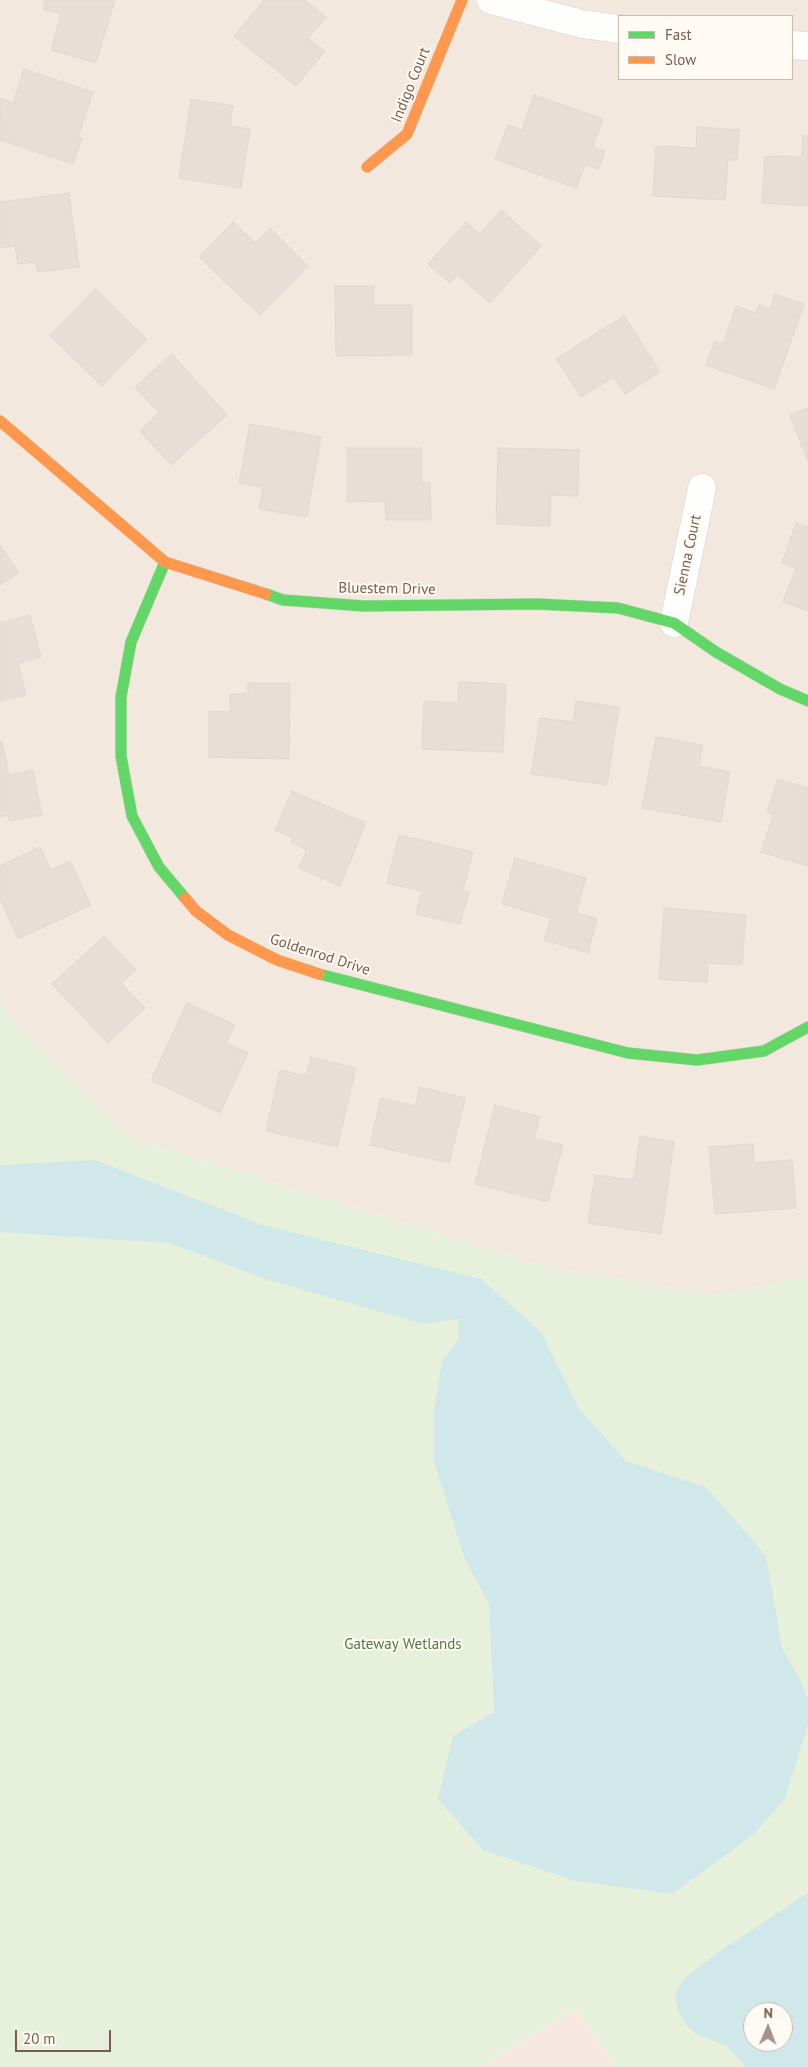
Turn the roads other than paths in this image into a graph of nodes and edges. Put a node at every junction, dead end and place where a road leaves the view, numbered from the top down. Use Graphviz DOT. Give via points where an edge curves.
graph roads {
  1 [pos="462,0"];
  2 [pos="491,0"];
  3 [pos="618,29"];
  4 [pos="793,45"];
  5 [pos="808,46"];
  6 [pos="367,167"];
  7 [pos="0,421"];
  8 [pos="702,488"];
  9 [pos="165,562"];
  10 [pos="674,623"];
  11 [pos="808,701"];
  12 [pos="808,1027"];
  1 -- 6 [label="street, Indigo Court" via="407,134"];
  2 -- 3 [label="street" via="582,24"];
  4 -- 5 [label="street"];
  7 -- 9 [label="street, Bluestem Drive"];
  8 -- 10 [label="street, Sienna Court"];
  9 -- 10 [label="street, Bluestem Drive" via="283,600 364,606 537,604 618,608"];
  9 -- 12 [label="street, Goldenrod Drive" via="131,642 121,698 122,756 132,816 158,867 196,911 222,930 277,960 325,976 628,1053 697,1060 764,1051"];
  10 -- 11 [label="street, Bluestem Drive" via="716,652 780,689"];
}
